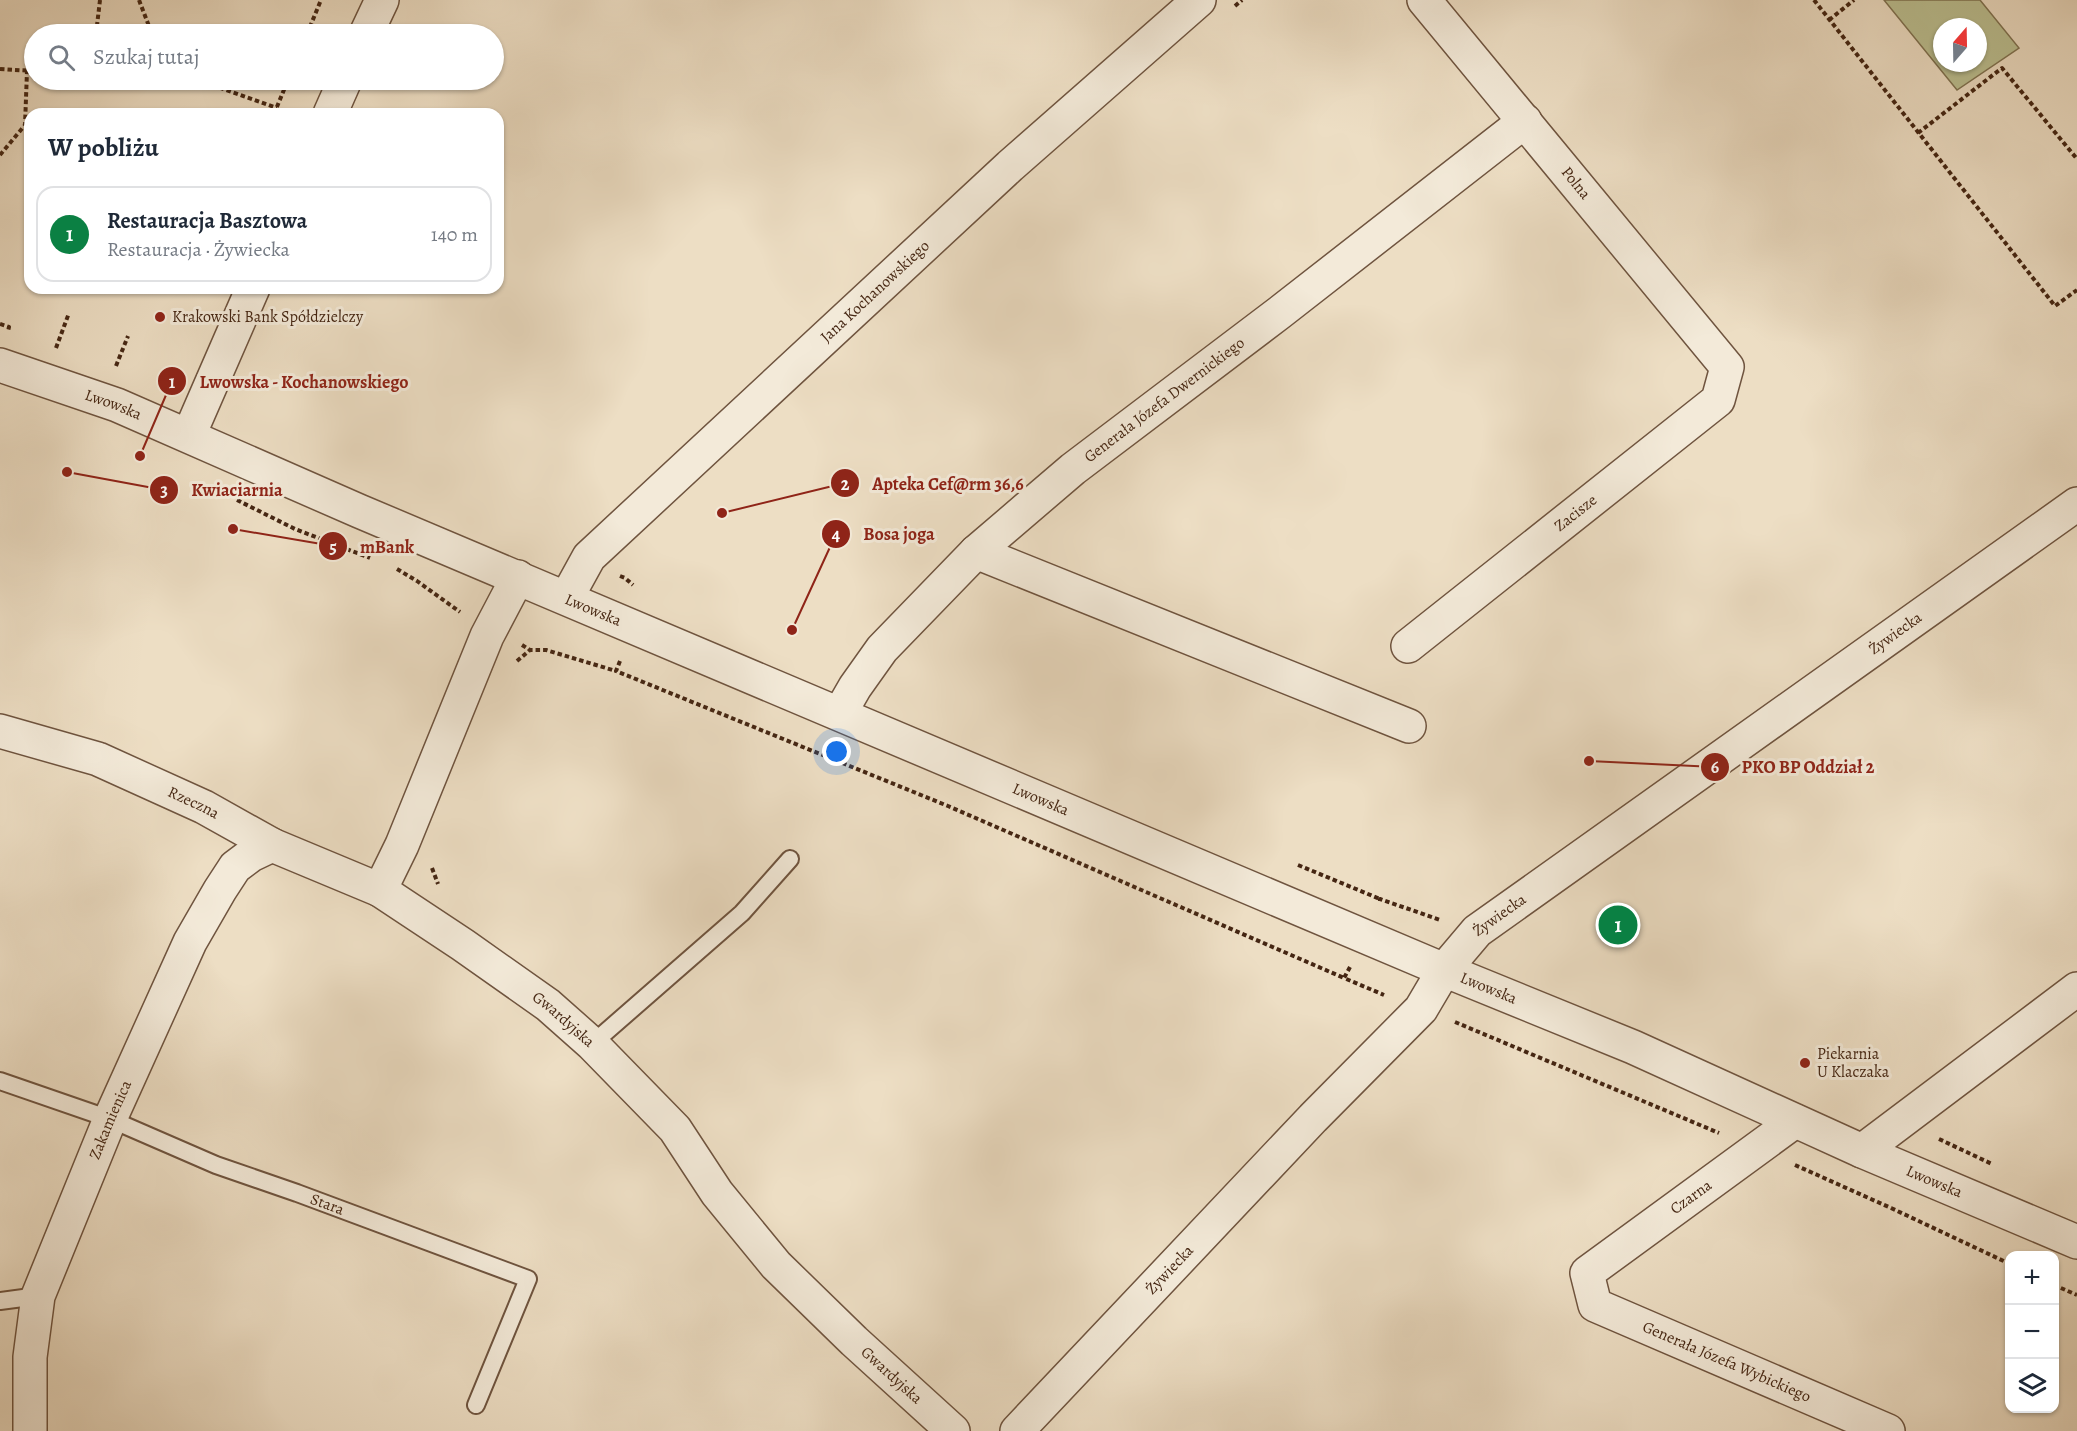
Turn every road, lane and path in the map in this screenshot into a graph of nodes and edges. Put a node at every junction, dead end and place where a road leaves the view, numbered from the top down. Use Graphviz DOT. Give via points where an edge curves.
graph roads {
  1 [pos="100,0"];
  2 [pos="139,0"];
  3 [pos="321,0"];
  4 [pos="382,0"];
  5 [pos="1199,0"];
  6 [pos="1424,0"];
  7 [pos="1814,0"];
  8 [pos="1854,0"];
  9 [pos="1829,20"];
  10 [pos="97,24"];
  11 [pos="148,24"];
  12 [pos="311,24"];
  13 [pos="371,24"];
  14 [pos="0,69"];
  15 [pos="24,71"];
  16 [pos="26,90"];
  17 [pos="226,90"];
  18 [pos="284,90"];
  19 [pos="341,90"];
  20 [pos="26,108"];
  21 [pos="277,108"];
  22 [pos="333,108"];
  23 [pos="1525,121"];
  24 [pos="24,126"];
  25 [pos="1918,133"];
  26 [pos="0,155"];
  27 [pos="2077,159"];
  28 [pos="2077,290"];
  29 [pos="250,294"];
  30 [pos="69,313"];
  31 [pos="0,324"];
  32 [pos="9,327"];
  33 [pos="128,336"];
  34 [pos="55,352"];
  35 [pos="0,365"];
  36 [pos="1727,366"];
  37 [pos="113,376"];
  38 [pos="189,435"];
  39 [pos="2077,504"];
  40 [pos="976,552"];
  41 [pos="393,567"];
  42 [pos="518,577"];
  43 [pos="567,597"];
  44 [pos="457,611"];
  45 [pos="491,628"];
  46 [pos="1408,646"];
  47 [pos="616,671"];
  48 [pos="840,713"];
  49 [pos="1409,726"];
  50 [pos="0,731"];
  51 [pos="272,845"];
  52 [pos="790,859"];
  53 [pos="380,890"];
  54 [pos="1444,970"];
  55 [pos="2077,989"];
  56 [pos="1447,1018"];
  57 [pos="592,1044"];
  58 [pos="0,1081"];
  59 [pos="110,1119"];
  60 [pos="1796,1121"];
  61 [pos="1757,1149"];
  62 [pos="1862,1151"];
  63 [pos="1891,1208"];
  64 [pos="2077,1242"];
  65 [pos="1587,1273"];
  66 [pos="2059,1287"];
  67 [pos="2077,1295"];
  68 [pos="38,1296"];
  69 [pos="0,1301"];
  70 [pos="476,1405"];
  71 [pos="30,1431"];
  72 [pos="953,1431"];
  73 [pos="1017,1431"];
  74 [pos="1888,1431"];
  1 -- 10 [label="path"];
  2 -- 11 [label="path"];
  3 -- 12 [label="path"];
  4 -- 13 [label="street"];
  5 -- 43 [label="street, Jana Kochanowskiego" via="1010,166 589,557"];
  6 -- 23 [label="street, Polna"];
  7 -- 9 [label="path"];
  8 -- 9 [label="path"];
  9 -- 25 [label="path"];
  14 -- 15 [label="path"];
  16 -- 20 [label="path"];
  17 -- 21 [label="path"];
  18 -- 21 [label="path"];
  19 -- 22 [label="street"];
  23 -- 36 [label="street, Polna"];
  23 -- 40 [label="street, Generała Józefa Dwernickiego" via="1073,469"];
  24 -- 26 [label="path"];
  25 -- 27 [label="path" via="2002,68"];
  25 -- 28 [label="path" via="2055,306"];
  29 -- 38 [label="street"];
  30 -- 34 [label="path"];
  31 -- 32 [label="path"];
  33 -- 37 [label="path"];
  35 -- 38 [label="street, Lwowska" via="105,399"];
  36 -- 46 [label="street, Zacisze" via="1718,399"];
  38 -- 42 [label="street, Lwowska"];
  39 -- 54 [label="street, Żywiecka" via="1477,931"];
  40 -- 48 [label="street, Generała Józefa Dwernickiego" via="882,649"];
  40 -- 49 [label="street"];
  41 -- 44 [label="path"];
  42 -- 43 [label="street, Lwowska"];
  42 -- 45 [label="street"];
  43 -- 48 [label="street, Lwowska"];
  45 -- 47 [label="path" via="530,650 546,650"];
  45 -- 53 [label="street" via="407,834"];
  48 -- 54 [label="street, Lwowska"];
  50 -- 51 [label="street, Rzeczna" via="98,759 204,807"];
  51 -- 53 [label="street, Rzeczna"];
  51 -- 59 [label="street, Zakamienica" via="235,867 214,900 190,942"];
  52 -- 57 [label="lane" via="742,913"];
  53 -- 57 [label="street, Gwardyjska" via="548,1005"];
  54 -- 60 [label="street, Lwowska" via="1633,1047"];
  54 -- 73 [label="street, Żywiecka" via="1421,1009"];
  55 -- 62 [label="street"];
  56 -- 61 [label="path"];
  57 -- 72 [label="street, Gwardyjska" via="675,1129 717,1193 776,1265"];
  58 -- 59 [label="lane, Stara"];
  59 -- 68 [label="street, Zakamienica"];
  59 -- 70 [label="lane, Stara" via="216,1165 528,1279"];
  60 -- 61 [label="street, Czarna"];
  60 -- 62 [label="street, Lwowska"];
  61 -- 63 [label="path"];
  61 -- 65 [label="street, Czarna"];
  62 -- 64 [label="street, Lwowska"];
  65 -- 74 [label="street, Generała Józefa Wybickiego" via="1595,1305"];
  66 -- 67 [label="path"];
  68 -- 69 [label="lane"];
  68 -- 71 [label="street, Zakamienica" via="30,1357"];
}
